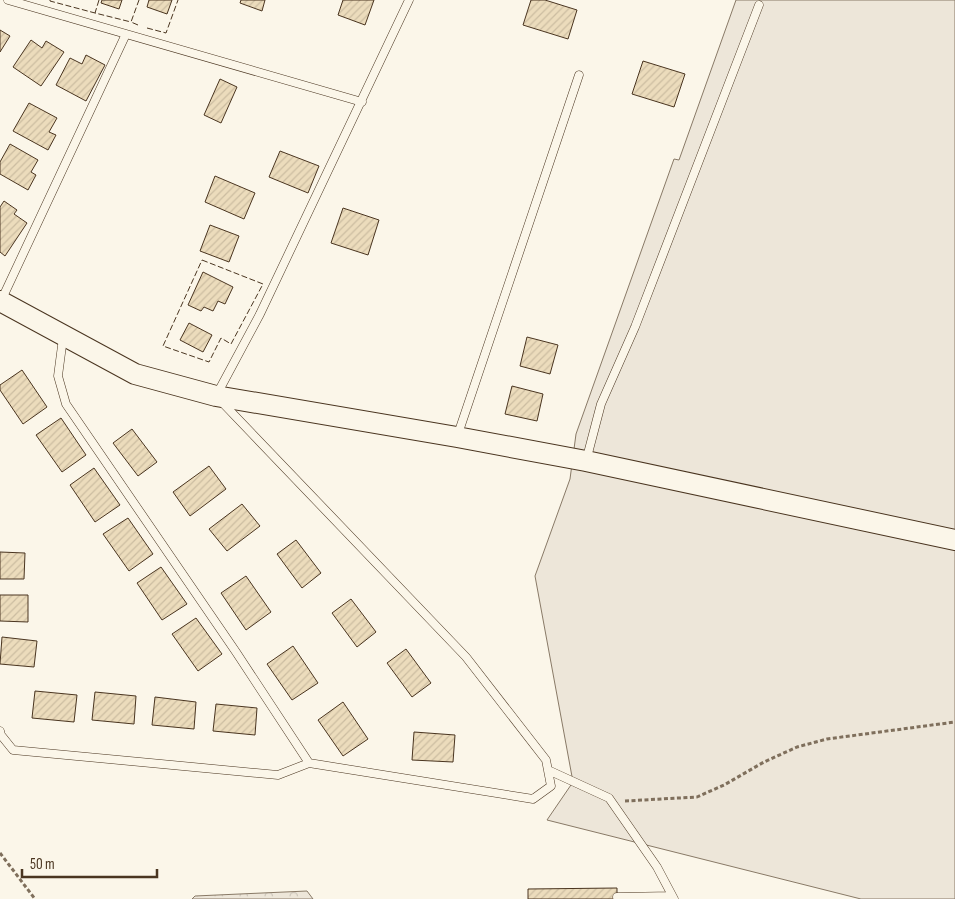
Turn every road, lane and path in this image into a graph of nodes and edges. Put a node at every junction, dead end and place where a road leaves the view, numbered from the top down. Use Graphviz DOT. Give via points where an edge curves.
graph roads {
  1 [pos="8,0"];
  2 [pos="409,0"];
  3 [pos="759,5"];
  4 [pos="126,34"];
  5 [pos="579,75"];
  6 [pos="362,102"];
  7 [pos="0,301"];
  8 [pos="64,336"];
  9 [pos="216,396"];
  10 [pos="457,437"];
  11 [pos="586,461"];
  12 [pos="955,540"];
  13 [pos="955,722"];
  14 [pos="0,731"];
  15 [pos="309,763"];
  16 [pos="548,770"];
  17 [pos="609,798"];
  18 [pos="0,854"];
  19 [pos="617,897"];
  20 [pos="673,897"];
  21 [pos="35,899"];
  1 -- 4 [label="lane"];
  2 -- 6 [label="lane"];
  3 -- 11 [label="lane" via="635,327 601,404"];
  4 -- 6 [label="lane"];
  4 -- 7 [label="lane"];
  5 -- 10 [label="lane"];
  6 -- 9 [label="lane" via="260,314"];
  7 -- 8 [label="street"];
  8 -- 9 [label="street" via="135,374"];
  8 -- 15 [label="lane" via="58,376 66,404"];
  9 -- 10 [label="street"];
  9 -- 16 [label="lane" via="466,657 546,760"];
  10 -- 11 [label="street"];
  11 -- 12 [label="street"];
  13 -- 17 [label="path" via="827,739 797,747 697,797 629,802"];
  14 -- 15 [label="lane" via="13,750 22,751 278,775"];
  15 -- 16 [label="lane" via="532,799 551,786"];
  16 -- 17 [label="lane"];
  17 -- 20 [label="lane" via="658,867"];
  18 -- 21 [label="path"];
  19 -- 20 [label="lane"];
}
